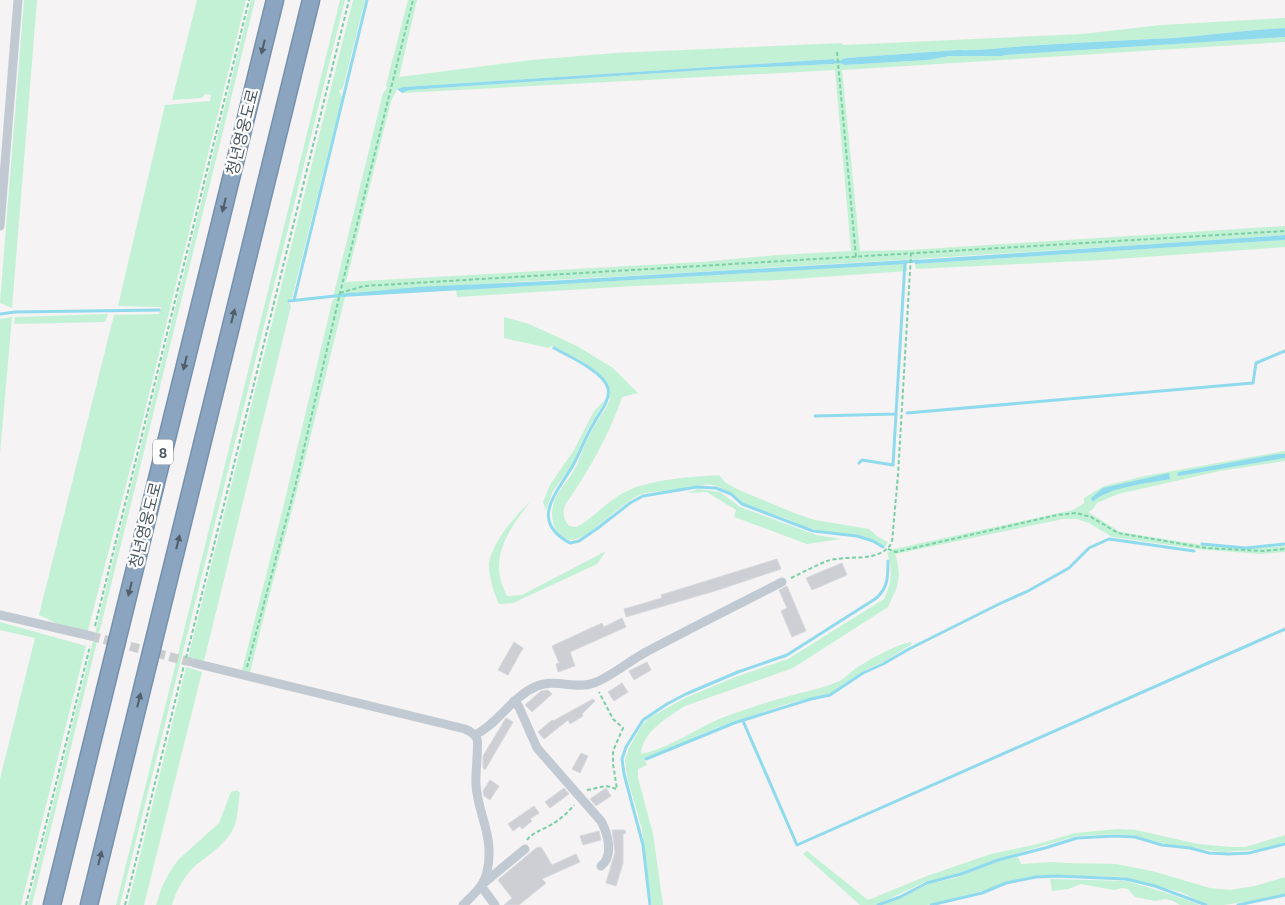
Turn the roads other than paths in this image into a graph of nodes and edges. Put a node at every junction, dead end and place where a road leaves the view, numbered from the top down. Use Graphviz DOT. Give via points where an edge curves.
graph roads {
  1 [pos="18,0"];
  2 [pos="275,0"];
  3 [pos="311,0"];
  4 [pos="0,226"];
  5 [pos="782,582"];
  6 [pos="0,616"];
  7 [pos="92,637"];
  8 [pos="194,663"];
  9 [pos="514,701"];
  10 [pos="475,735"];
  11 [pos="525,848"];
  12 [pos="601,866"];
  13 [pos="483,885"];
  14 [pos="52,905"];
  15 [pos="89,905"];
  16 [pos="463,905"];
  17 [pos="495,905"];
  1 -- 4 [label="street"];
  2 -- 14 [label="highway, 청년영웅도로 / 8, one-way"];
  15 -- 3 [label="highway, 8, one-way"];
  5 -- 9 [label="street" via="646,652 595,683 546,682"];
  6 -- 7 [label="street"];
  8 -- 10 [label="street" via="465,729"];
  9 -- 10 [label="street"];
  9 -- 12 [label="street" via="537,748 605,828 608,852 606,862"];
  10 -- 13 [label="street" via="478,746 476,788 486,824 489,852"];
  11 -- 13 [label="street"];
  13 -- 16 [label="street"];
  13 -- 17 [label="street"];
}
